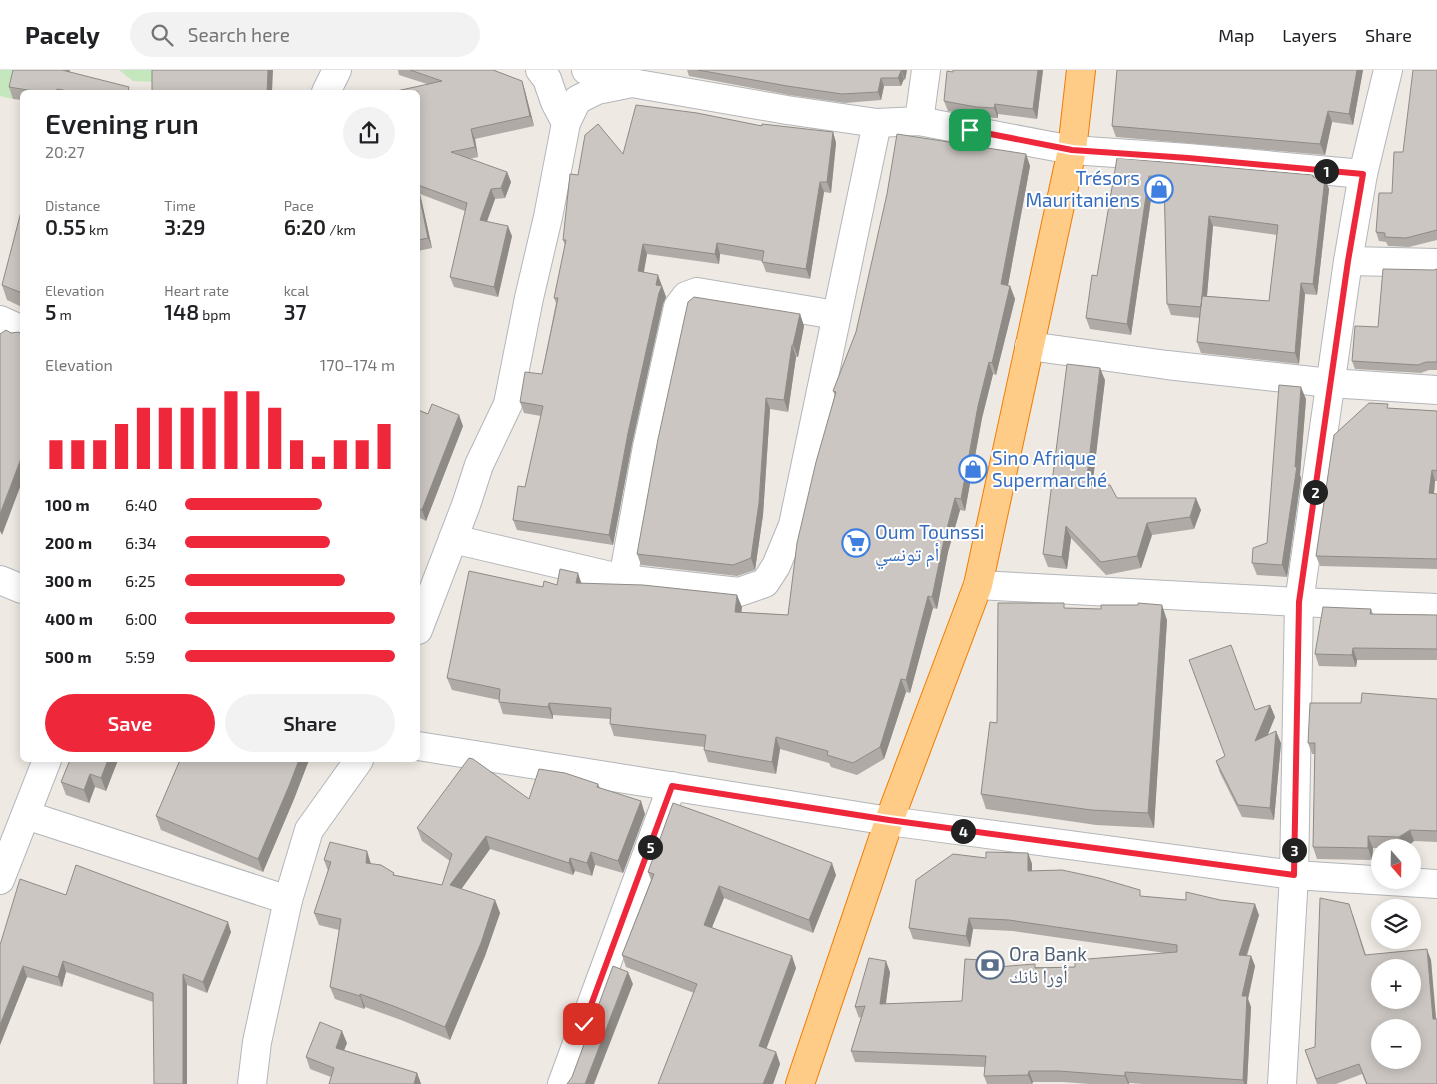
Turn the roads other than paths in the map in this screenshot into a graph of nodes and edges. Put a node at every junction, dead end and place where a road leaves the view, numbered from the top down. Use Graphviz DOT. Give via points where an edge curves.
graph roads {
  1 [pos="337,70"];
  2 [pos="540,70"];
  3 [pos="586,70"];
  4 [pos="926,70"];
  5 [pos="1081,70"];
  6 [pos="1388,70"];
  7 [pos="670,80"];
  8 [pos="632,83"];
  9 [pos="327,90"];
  10 [pos="919,121"];
  11 [pos="566,123"];
  12 [pos="877,123"];
  13 [pos="1072,150"];
  14 [pos="1363,174"];
  15 [pos="1348,261"];
  16 [pos="1437,263"];
  17 [pos="836,315"];
  18 [pos="0,320"];
  19 [pos="20,329"];
  20 [pos="1029,346"];
  21 [pos="1330,383"];
  22 [pos="1437,390"];
  23 [pos="453,539"];
  24 [pos="623,579"];
  25 [pos="0,580"];
  26 [pos="978,585"];
  27 [pos="20,588"];
  28 [pos="1299,602"];
  29 [pos="1437,608"];
  30 [pos="420,625"];
  31 [pos="420,746"];
  32 [pos="46,762"];
  33 [pos="358,762"];
  34 [pos="672,786"];
  35 [pos="26,815"];
  36 [pos="889,820"];
  37 [pos="1294,875"];
  38 [pos="0,880"];
  39 [pos="1437,884"];
  40 [pos="288,900"];
  41 [pos="252,1084"];
  42 [pos="562,1084"];
  43 [pos="800,1084"];
  44 [pos="1282,1084"];
  1 -- 9 [label="street"];
  2 -- 11 [label="street"];
  3 -- 8 [label="street"];
  4 -- 10 [label="street"];
  5 -- 13 [label="highway"];
  6 -- 14 [label="street"];
  7 -- 8 [label="street"];
  7 -- 12 [label="street" via="787,110"];
  8 -- 11 [label="street" via="597,90 576,100"];
  10 -- 12 [label="street"];
  10 -- 13 [label="street"];
  11 -- 23 [label="street" via="508,404 479,465"];
  12 -- 17 [label="street"];
  13 -- 14 [label="street"];
  13 -- 20 [label="highway"];
  14 -- 15 [label="street"];
  15 -- 16 [label="street"];
  15 -- 21 [label="street"];
  17 -- 24 [label="street" via="793,525 776,566 765,583 738,592"];
  17 -- 24 [label="street" via="697,292 686,296 678,307 647,447"];
  18 -- 19 [label="street"];
  20 -- 21 [label="street"];
  20 -- 26 [label="highway"];
  21 -- 22 [label="street"];
  21 -- 28 [label="street"];
  23 -- 24 [label="street"];
  23 -- 30 [label="street"];
  25 -- 27 [label="street"];
  26 -- 28 [label="street"];
  26 -- 36 [label="highway"];
  28 -- 29 [label="street"];
  28 -- 37 [label="street"];
  31 -- 34 [label="street"];
  32 -- 35 [label="street"];
  33 -- 40 [label="street" via="309,830"];
  34 -- 36 [label="street"];
  34 -- 42 [label="street"];
  35 -- 38 [label="street"];
  35 -- 40 [label="street"];
  36 -- 37 [label="street"];
  36 -- 43 [label="highway"];
  37 -- 39 [label="street"];
  37 -- 44 [label="street"];
  40 -- 41 [label="street" via="257,1042"];
}
